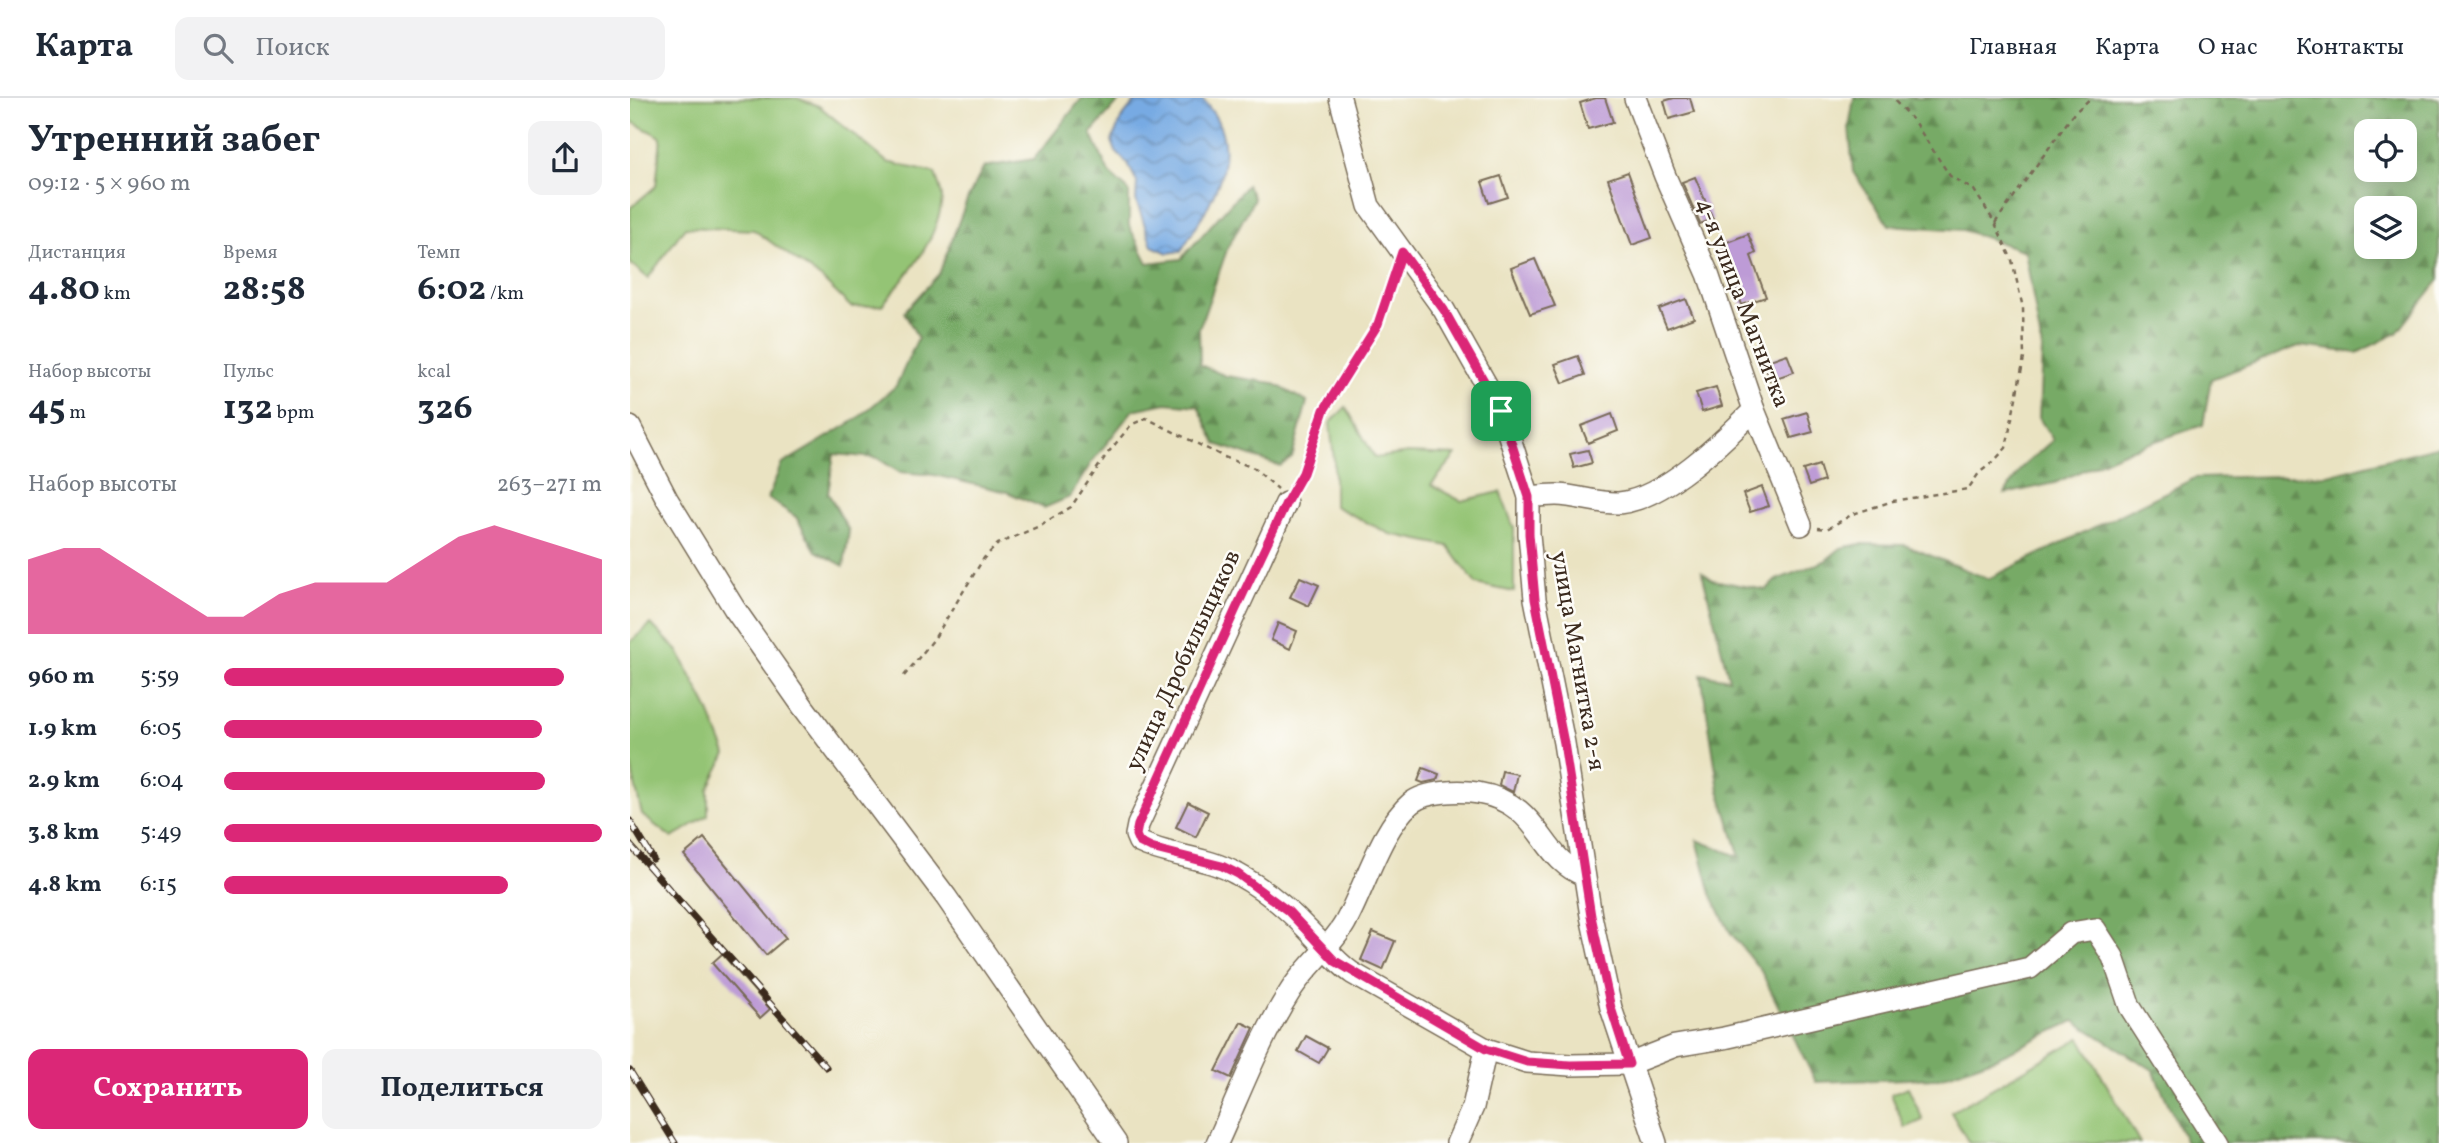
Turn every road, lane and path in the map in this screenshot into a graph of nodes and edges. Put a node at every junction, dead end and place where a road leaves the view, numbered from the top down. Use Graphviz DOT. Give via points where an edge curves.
graph roads {
  1 [pos="1340,98"];
  2 [pos="1635,98"];
  3 [pos="1892,98"];
  4 [pos="2091,98"];
  5 [pos="1995,223"];
  6 [pos="1402,252"];
  7 [pos="1754,410"];
  8 [pos="630,427"];
  9 [pos="1529,497"];
  10 [pos="1286,503"];
  11 [pos="1801,525"];
  12 [pos="904,676"];
  13 [pos="1584,875"];
  14 [pos="1324,948"];
  15 [pos="1486,1049"];
  16 [pos="1629,1064"];
  17 [pos="1116,1143"];
  18 [pos="1217,1143"];
  19 [pos="1457,1143"];
  20 [pos="1656,1143"];
  21 [pos="2217,1143"];
  1 -- 6 [label="street, улица Магнитка 2-я" via="1369,206"];
  2 -- 7 [label="street, 4-я улица Магнитка" via="1707,274"];
  3 -- 5 [label="path" via="1913,120 1950,176 1974,190"];
  4 -- 5 [label="path" via="2074,113"];
  5 -- 11 [label="path" via="2012,260 2023,307 2024,358 2006,448 1968,489 1893,501 1853,514 1827,529"];
  6 -- 9 [label="street, улица Магнитка 2-я" via="1444,310 1501,411"];
  6 -- 10 [label="path" via="1378,324 1324,410 1303,473"];
  7 -- 9 [label="street" via="1713,449 1638,500 1617,503 1556,495"];
  7 -- 11 [label="street, 4-я улица Магнитка"];
  8 -- 17 [label="street" via="688,536 753,636 946,897"];
  9 -- 13 [label="street, улица Магнитка 2-я" via="1535,599"];
  10 -- 12 [label="path" via="1276,485 1254,468 1146,418 1131,425 1071,507 998,544 984,558 934,639"];
  10 -- 14 [label="street, улица Дробильщиков" via="1136,835 1151,848 1238,874 1288,911"];
  13 -- 14 [label="street" via="1566,866 1511,802 1475,792 1433,794 1414,801 1401,813 1343,927"];
  13 -- 16 [label="street, улица Магнитка 2-я" via="1603,974"];
  14 -- 15 [label="street" via="1352,973"];
  14 -- 18 [label="street" via="1281,1005"];
  15 -- 16 [label="street" via="1527,1062"];
  15 -- 19 [label="street" via="1473,1107"];
  16 -- 20 [label="street, улица Магнитка 2-я"];
  16 -- 21 [label="street" via="1675,1046 2030,968 2071,933 2095,929 2113,957 2130,1007"];
}
